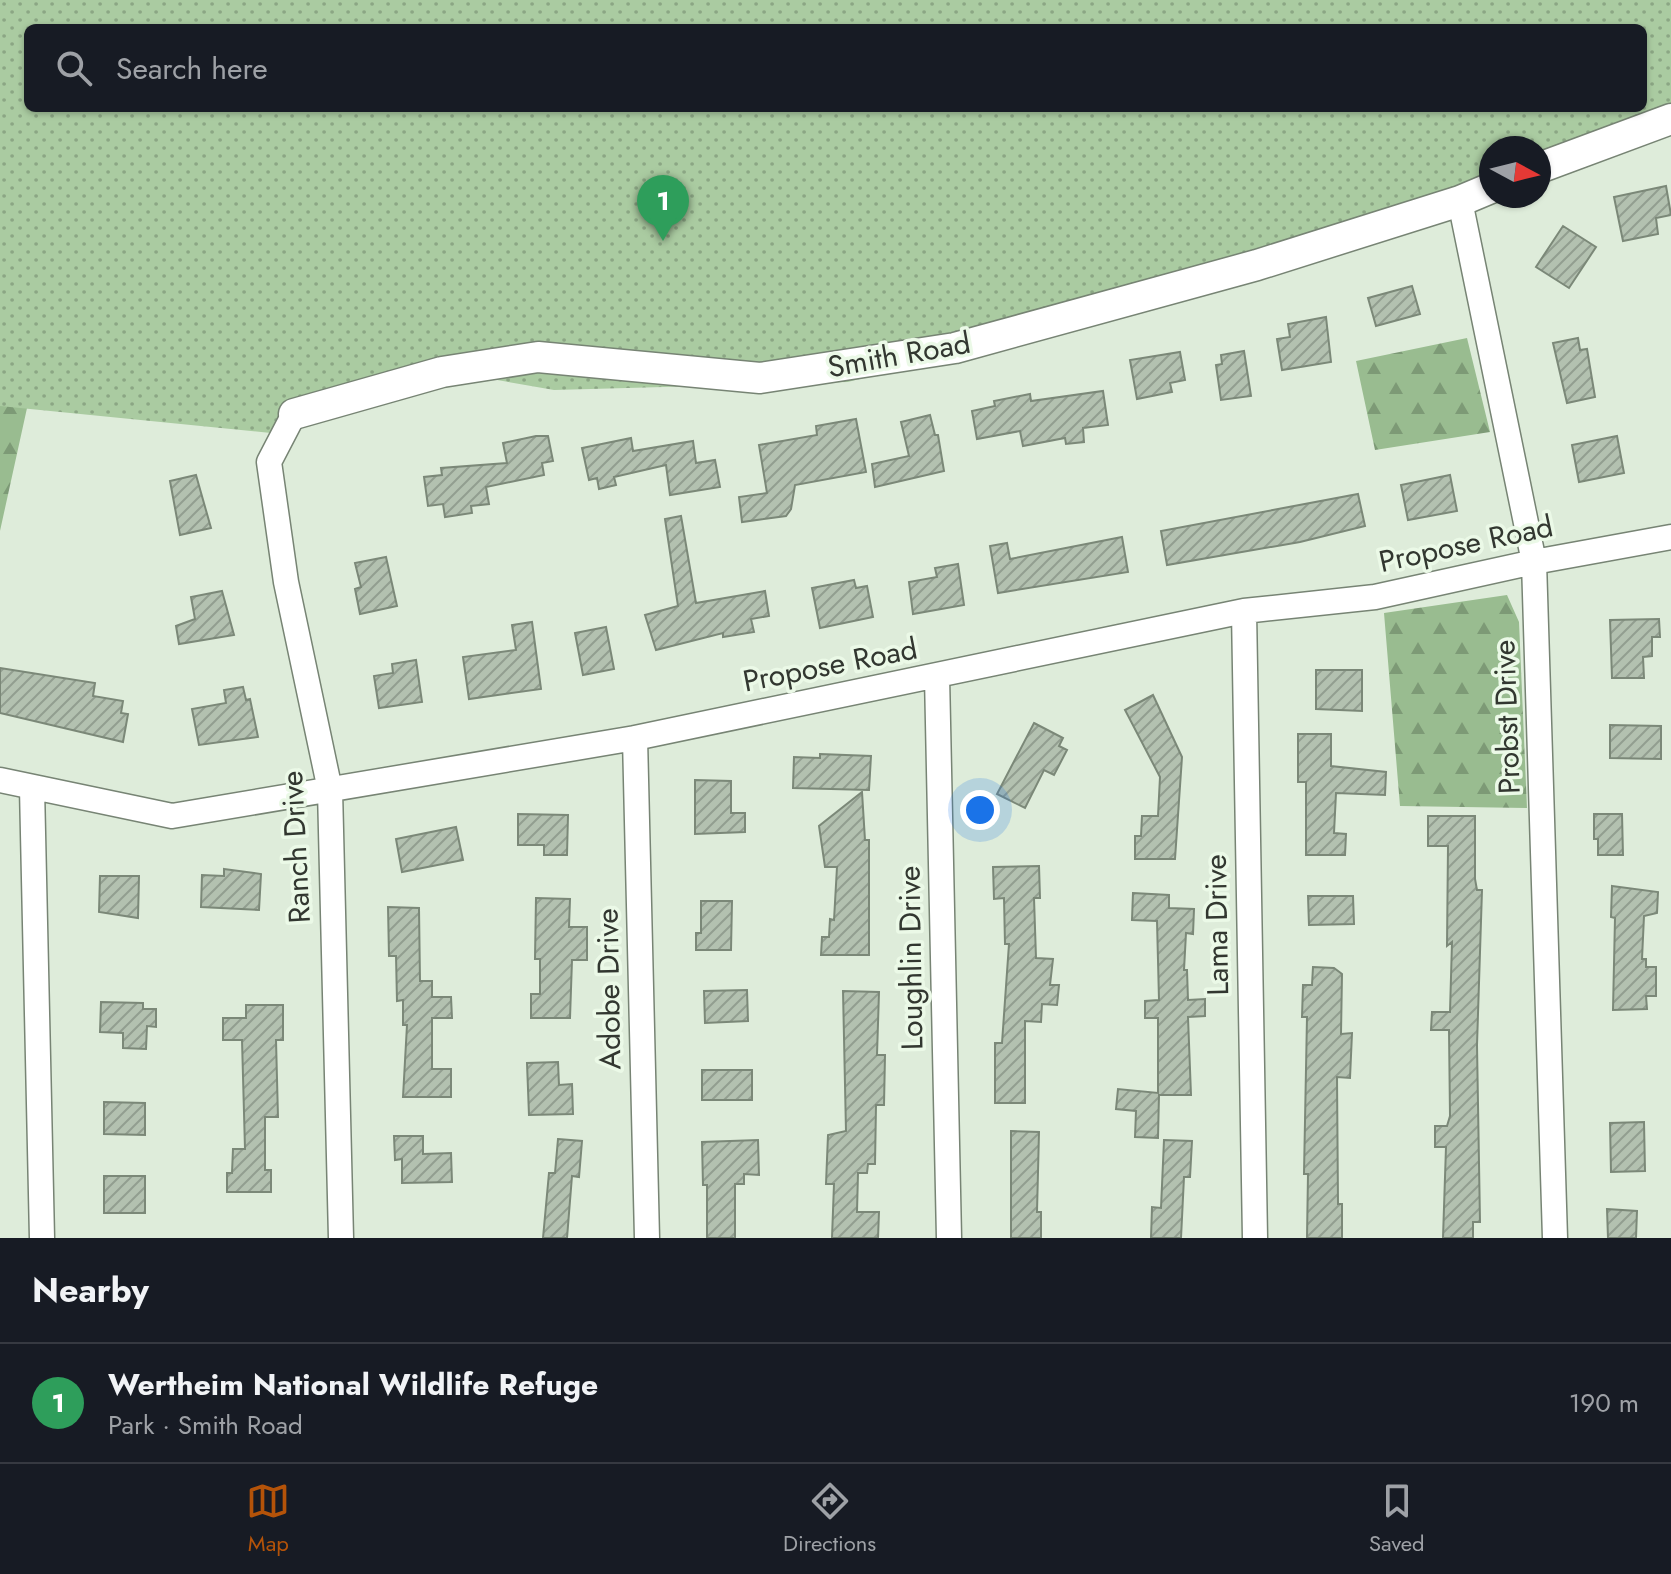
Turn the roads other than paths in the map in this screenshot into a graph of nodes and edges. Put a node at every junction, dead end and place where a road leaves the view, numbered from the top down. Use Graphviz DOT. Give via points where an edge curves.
graph roads {
  1 [pos="1671,119"];
  2 [pos="1551,164"];
  3 [pos="1479,193"];
  4 [pos="1460,201"];
  5 [pos="294,414"];
  6 [pos="1671,537"];
  7 [pos="1534,562"];
  8 [pos="1244,611"];
  9 [pos="937,676"];
  10 [pos="635,738"];
  11 [pos="0,780"];
  12 [pos="32,788"];
  13 [pos="330,790"];
  14 [pos="42,1238"];
  15 [pos="341,1238"];
  16 [pos="647,1238"];
  17 [pos="949,1238"];
  18 [pos="1255,1238"];
  19 [pos="1555,1238"];
  1 -- 2 [label="street"];
  3 -- 4 [label="street, Smith Road"];
  4 -- 5 [label="street, Smith Road" via="1257,265 955,348 760,378 538,357 442,372"];
  4 -- 7 [label="street, Probst Drive"];
  5 -- 13 [label="street, Ranch Drive" via="269,462 286,582"];
  6 -- 7 [label="street, Propose Road"];
  7 -- 8 [label="street, Propose Road" via="1375,597"];
  7 -- 19 [label="street, Probst Drive"];
  8 -- 9 [label="street, Propose Road"];
  8 -- 18 [label="street, Lama Drive"];
  9 -- 10 [label="street, Propose Road"];
  9 -- 17 [label="street, Loughlin Drive"];
  10 -- 13 [label="street, Propose Road"];
  10 -- 16 [label="street, Adobe Drive"];
  11 -- 12 [label="street, Propose Road"];
  12 -- 13 [label="street, Propose Road" via="172,816"];
  12 -- 14 [label="street"];
  13 -- 15 [label="street, Ranch Drive"];
}
